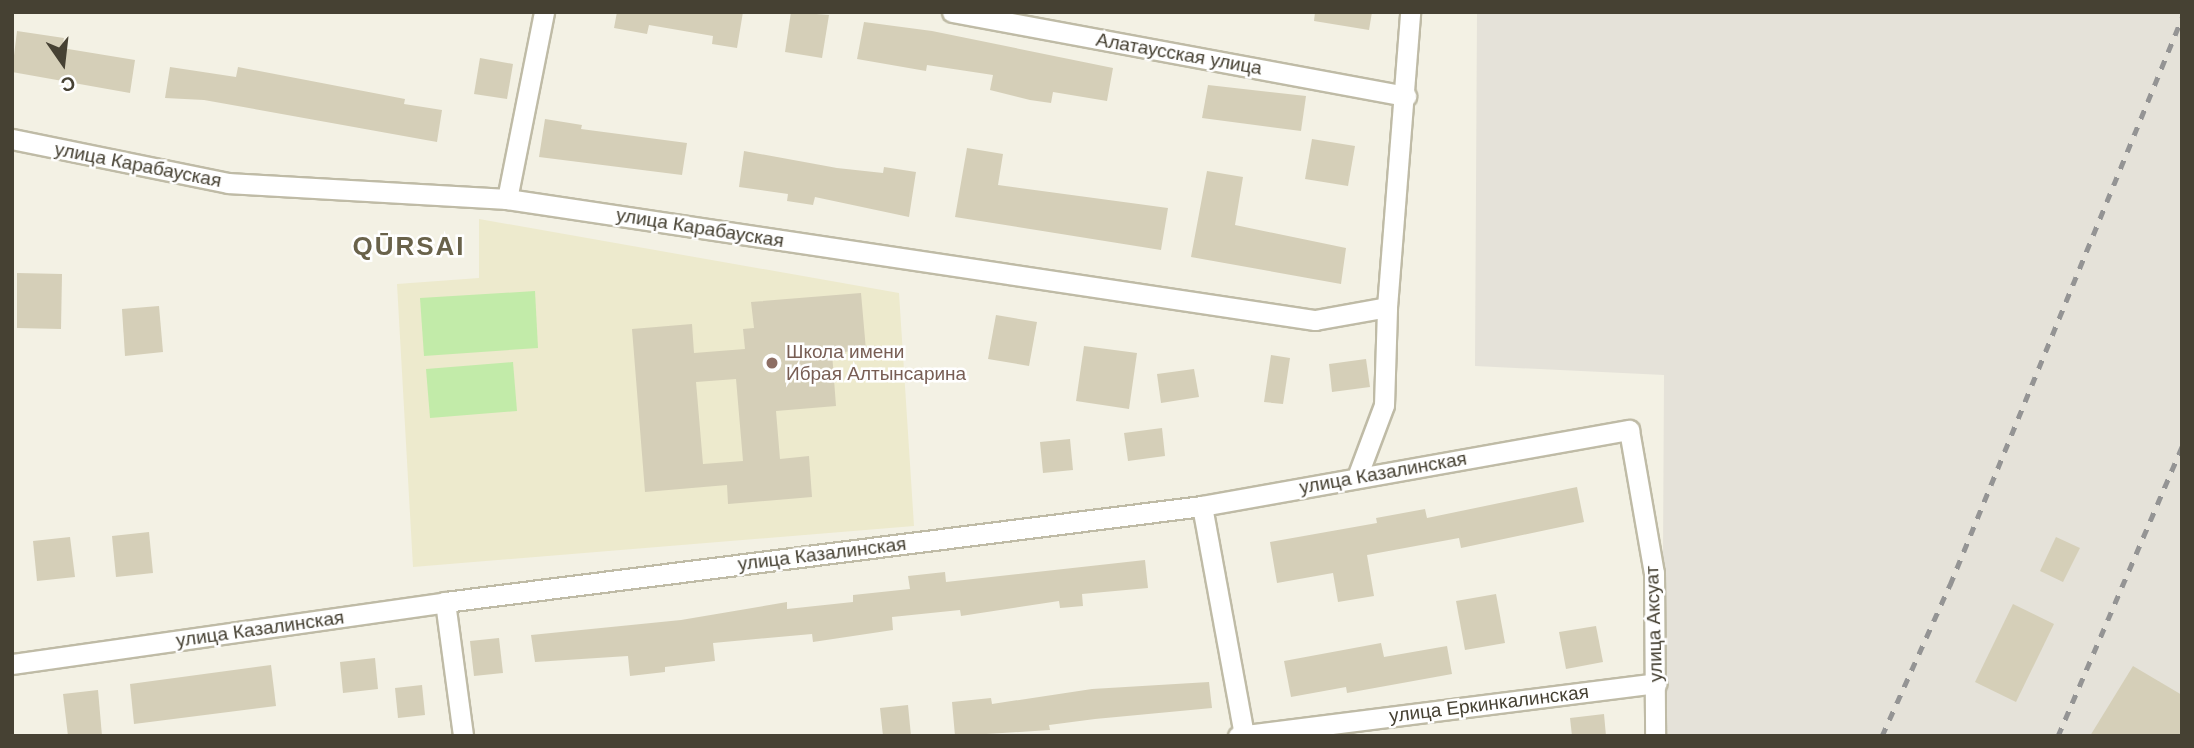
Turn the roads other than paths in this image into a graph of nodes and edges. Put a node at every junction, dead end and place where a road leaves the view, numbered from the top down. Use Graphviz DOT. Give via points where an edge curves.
graph roads {
  1 [pos="544,12"];
  2 [pos="952,12"];
  3 [pos="1410,12"];
  4 [pos="1406,96"];
  5 [pos="12,139"];
  6 [pos="507,199"];
  7 [pos="1387,307"];
  8 [pos="1629,430"];
  9 [pos="1357,477"];
  10 [pos="1202,506"];
  11 [pos="445,603"];
  12 [pos="12,664"];
  13 [pos="1657,682"];
  14 [pos="1286,733"];
  15 [pos="1244,735"];
  16 [pos="463,736"];
  17 [pos="1238,736"];
  18 [pos="1655,736"];
  1 -- 6 [label="street"];
  2 -- 4 [label="street, Алатаусская улица"];
  3 -- 4 [label="street"];
  4 -- 7 [label="street"];
  5 -- 6 [label="street, улица Карабауская" via="228,183"];
  6 -- 7 [label="street, улица Карабауская" via="1315,320"];
  7 -- 9 [label="street" via="1384,405"];
  8 -- 9 [label="street, улица Казалинская"];
  8 -- 13 [label="street, улица Аксуат" via="1654,573"];
  9 -- 10 [label="street, улица Казалинская"];
  10 -- 11 [label="street, улица Казалинская"];
  10 -- 15 [label="street"];
  11 -- 12 [label="street, улица Казалинская"];
  11 -- 16 [label="street"];
  13 -- 14 [label="street, улица Еркинкалинская"];
  13 -- 18 [label="street, улица Аксуат"];
  14 -- 15 [label="street, улица Еркинкалинская"];
  15 -- 17 [label="street, улица Еркинкалинская"];
}
